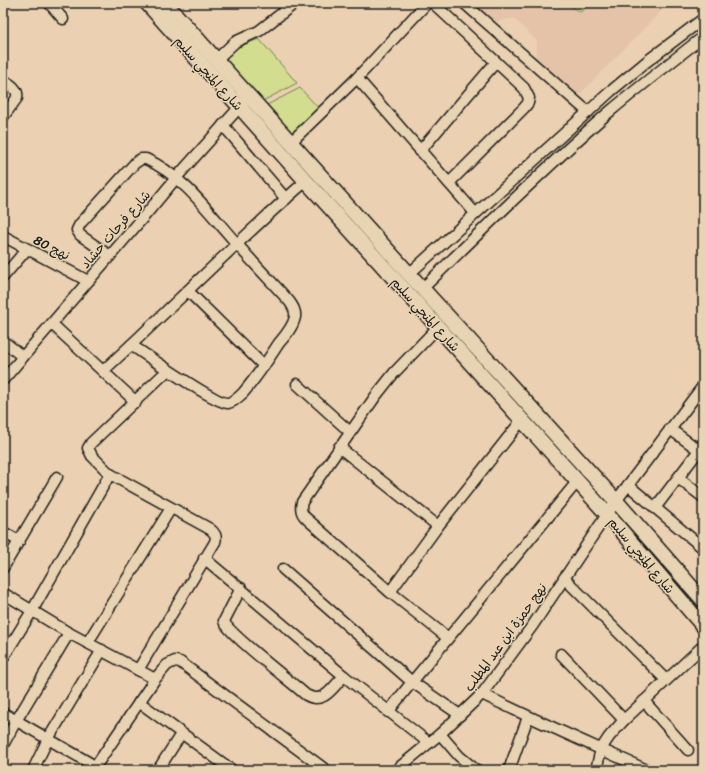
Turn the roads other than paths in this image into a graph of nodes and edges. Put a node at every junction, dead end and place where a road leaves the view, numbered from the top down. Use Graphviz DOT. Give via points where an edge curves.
graph roads {
  1 [pos="49,3"];
  2 [pos="147,3"];
  3 [pos="165,3"];
  4 [pos="294,3"];
  5 [pos="427,3"];
  6 [pos="432,3"];
  7 [pos="464,3"];
  8 [pos="63,19"];
  9 [pos="703,19"];
  10 [pos="703,37"];
  11 [pos="216,60"];
  12 [pos="496,62"];
  13 [pos="646,62"];
  14 [pos="656,73"];
  15 [pos="357,78"];
  16 [pos="3,80"];
  17 [pos="250,97"];
  18 [pos="240,107"];
  19 [pos="588,112"];
  20 [pos="3,117"];
  21 [pos="223,125"];
  22 [pos="290,143"];
  23 [pos="420,151"];
  24 [pos="176,178"];
  25 [pos="306,181"];
  26 [pos="449,184"];
  27 [pos="286,199"];
  28 [pos="475,213"];
  29 [pos="3,236"];
  30 [pos="237,244"];
  31 [pos="27,249"];
  32 [pos="110,256"];
  33 [pos="409,274"];
  34 [pos="3,277"];
  35 [pos="88,281"];
  36 [pos="422,289"];
  37 [pos="188,291"];
  38 [pos="52,324"];
  39 [pos="438,327"];
  40 [pos="3,341"];
  41 [pos="131,345"];
  42 [pos="23,357"];
  43 [pos="264,366"];
  44 [pos="168,370"];
  45 [pos="103,371"];
  46 [pos="3,380"];
  47 [pos="297,384"];
  48 [pos="703,386"];
  49 [pos="136,402"];
  50 [pos="522,420"];
  51 [pos="670,429"];
  52 [pos="350,432"];
  53 [pos="339,447"];
  54 [pos="702,450"];
  55 [pos="110,474"];
  56 [pos="57,478"];
  57 [pos="678,478"];
  58 [pos="577,482"];
  59 [pos="628,485"];
  60 [pos="703,497"];
  61 [pos="616,501"];
  62 [pos="171,508"];
  63 [pos="655,508"];
  64 [pos="607,514"];
  65 [pos="438,526"];
  66 [pos="3,532"];
  67 [pos="19,541"];
  68 [pos="703,548"];
  69 [pos="204,558"];
  70 [pos="3,568"];
  71 [pos="283,569"];
  72 [pos="564,578"];
  73 [pos="241,588"];
  74 [pos="390,592"];
  75 [pos="3,593"];
  76 [pos="703,600"];
  77 [pos="32,611"];
  78 [pos="703,626"];
  79 [pos="69,633"];
  80 [pos="448,638"];
  81 [pos="88,642"];
  82 [pos="703,646"];
  83 [pos="102,650"];
  84 [pos="561,654"];
  85 [pos="3,658"];
  86 [pos="138,670"];
  87 [pos="344,676"];
  88 [pos="155,679"];
  89 [pos="666,680"];
  90 [pos="412,682"];
  91 [pos="482,694"];
  92 [pos="644,701"];
  93 [pos="140,702"];
  94 [pos="388,712"];
  95 [pos="3,713"];
  96 [pos="460,715"];
  97 [pos="528,717"];
  98 [pos="624,720"];
  99 [pos="16,721"];
  100 [pos="181,734"];
  101 [pos="440,734"];
  102 [pos="48,739"];
  103 [pos="429,743"];
  104 [pos="3,745"];
  105 [pos="601,749"];
  106 [pos="688,750"];
  107 [pos="409,766"];
  108 [pos="94,768"];
  109 [pos="322,769"];
  110 [pos="32,770"];
  111 [pos="158,770"];
  112 [pos="232,770"];
  113 [pos="396,770"];
  114 [pos="476,770"];
  115 [pos="509,770"];
  116 [pos="596,770"];
  117 [pos="647,770"];
  1 -- 8 [label="street"];
  2 -- 18 [label="main road, شارع المنجي سليم"];
  3 -- 11 [label="main road, شارع المنجي سليم"];
  4 -- 11 [label="street" via="259,31 235,42"];
  5 -- 15 [label="street"];
  6 -- 12 [label="street"];
  7 -- 19 [label="street"];
  9 -- 13 [label="street"];
  10 -- 14 [label="street"];
  11 -- 17 [label="main road, شارع المنجي سليم"];
  12 -- 23 [label="street"];
  12 -- 26 [label="street" via="524,88 529,98 528,103"];
  13 -- 14 [label="street"];
  13 -- 19 [label="street"];
  14 -- 36 [label="street" via="509,204"];
  15 -- 22 [label="street"];
  15 -- 23 [label="street"];
  16 -- 20 [label="street" via="12,85 18,95"];
  17 -- 18 [label="street, شارع فرحات حشاد"];
  17 -- 22 [label="main road, شارع المنجي سليم"];
  18 -- 21 [label="street, شارع فرحات حشاد"];
  18 -- 25 [label="main road, شارع المنجي سليم"];
  19 -- 28 [label="street"];
  21 -- 24 [label="street, شارع فرحات حشاد"];
  21 -- 27 [label="street"];
  22 -- 33 [label="main road, شارع المنجي سليم"];
  23 -- 26 [label="street"];
  24 -- 30 [label="street"];
  24 -- 32 [label="street, شارع فرحات حشاد"];
  24 -- 32 [label="street" via="151,161 141,159 80,224 78,233"];
  25 -- 27 [label="street"];
  25 -- 39 [label="main road, شارع المنجي سليم"];
  26 -- 28 [label="street"];
  27 -- 30 [label="street"];
  28 -- 33 [label="street"];
  29 -- 31 [label="street, نهج 80"];
  30 -- 37 [label="street"];
  30 -- 43 [label="street" via="289,301 296,314 291,326"];
  31 -- 34 [label="street"];
  31 -- 35 [label="street, نهج 80"];
  32 -- 35 [label="street, شارع فرحات حشاد"];
  33 -- 36 [label="main road, شارع المنجي سليم"];
  35 -- 38 [label="street, شارع فرحات حشاد"];
  36 -- 61 [label="main road, شارع المنجي سليم"];
  37 -- 41 [label="street"];
  37 -- 43 [label="street"];
  38 -- 42 [label="street, شارع فرحات حشاد"];
  38 -- 45 [label="street"];
  39 -- 50 [label="main road, شارع المنجي سليم"];
  39 -- 52 [label="street" via="394,373"];
  40 -- 42 [label="street"];
  41 -- 44 [label="street"];
  41 -- 45 [label="street"];
  42 -- 46 [label="street, شارع فرحات حشاد"];
  43 -- 44 [label="street" via="242,393 227,403"];
  44 -- 49 [label="street"];
  45 -- 49 [label="street"];
  47 -- 52 [label="street"];
  48 -- 51 [label="street, نهج حمزة ابن عبد المطلب"];
  49 -- 55 [label="street" via="88,448 92,456"];
  50 -- 58 [label="main road, شارع المنجي سليم"];
  50 -- 65 [label="street"];
  51 -- 54 [label="street"];
  51 -- 59 [label="street, نهج حمزة ابن عبد المطلب"];
  52 -- 53 [label="street"];
  53 -- 65 [label="street"];
  53 -- 74 [label="street" via="302,502 301,511"];
  54 -- 57 [label="street"];
  55 -- 62 [label="street"];
  55 -- 77 [label="street"];
  56 -- 67 [label="street"];
  57 -- 60 [label="street"];
  57 -- 63 [label="street"];
  58 -- 64 [label="main road, شارع المنجي سليم"];
  58 -- 80 [label="street"];
  59 -- 61 [label="street, نهج حمزة ابن عبد المطلب"];
  59 -- 63 [label="street"];
  61 -- 64 [label="street, نهج حمزة ابن عبد المطلب"];
  61 -- 76 [label="main road, شارع المنجي سليم"];
  62 -- 69 [label="street" via="215,533 215,542"];
  62 -- 81 [label="street"];
  63 -- 68 [label="street"];
  64 -- 72 [label="street, نهج حمزة ابن عبد المطلب"];
  64 -- 78 [label="main road, شارع المنجي سليم"];
  65 -- 74 [label="street"];
  66 -- 67 [label="street"];
  67 -- 70 [label="street"];
  69 -- 73 [label="street"];
  69 -- 86 [label="street"];
  71 -- 90 [label="street"];
  72 -- 89 [label="street"];
  72 -- 91 [label="street, نهج حمزة ابن عبد المطلب"];
  73 -- 87 [label="street"];
  73 -- 87 [label="street" via="224,621 227,628 238,638 313,698 324,696"];
  74 -- 80 [label="street"];
  75 -- 77 [label="street"];
  77 -- 79 [label="street"];
  77 -- 85 [label="street"];
  79 -- 81 [label="street"];
  79 -- 99 [label="street"];
  80 -- 90 [label="street"];
  81 -- 83 [label="street"];
  82 -- 89 [label="street"];
  83 -- 86 [label="street"];
  83 -- 102 [label="street"];
  84 -- 98 [label="street"];
  86 -- 88 [label="street"];
  87 -- 94 [label="street"];
  88 -- 93 [label="street"];
  88 -- 109 [label="street" via="171,662 180,662"];
  89 -- 92 [label="street"];
  90 -- 94 [label="street"];
  90 -- 96 [label="street"];
  91 -- 96 [label="street, نهج حمزة ابن عبد المطلب"];
  91 -- 97 [label="street"];
  92 -- 98 [label="street"];
  92 -- 106 [label="street"];
  93 -- 100 [label="street"];
  93 -- 108 [label="street"];
  94 -- 103 [label="street"];
  95 -- 99 [label="street"];
  96 -- 101 [label="street, نهج حمزة ابن عبد المطلب"];
  97 -- 105 [label="street"];
  97 -- 115 [label="street"];
  98 -- 105 [label="street"];
  99 -- 102 [label="street"];
  99 -- 104 [label="street"];
  100 -- 111 [label="street"];
  100 -- 112 [label="street"];
  101 -- 103 [label="street, نهج حمزة ابن عبد المطلب"];
  101 -- 114 [label="street" via="459,756"];
  102 -- 108 [label="street"];
  102 -- 110 [label="street"];
  103 -- 107 [label="street, نهج حمزة ابن عبد المطلب"];
  105 -- 116 [label="street"];
  105 -- 117 [label="street"];
  107 -- 113 [label="street, نهج حمزة ابن عبد المطلب"];
}
